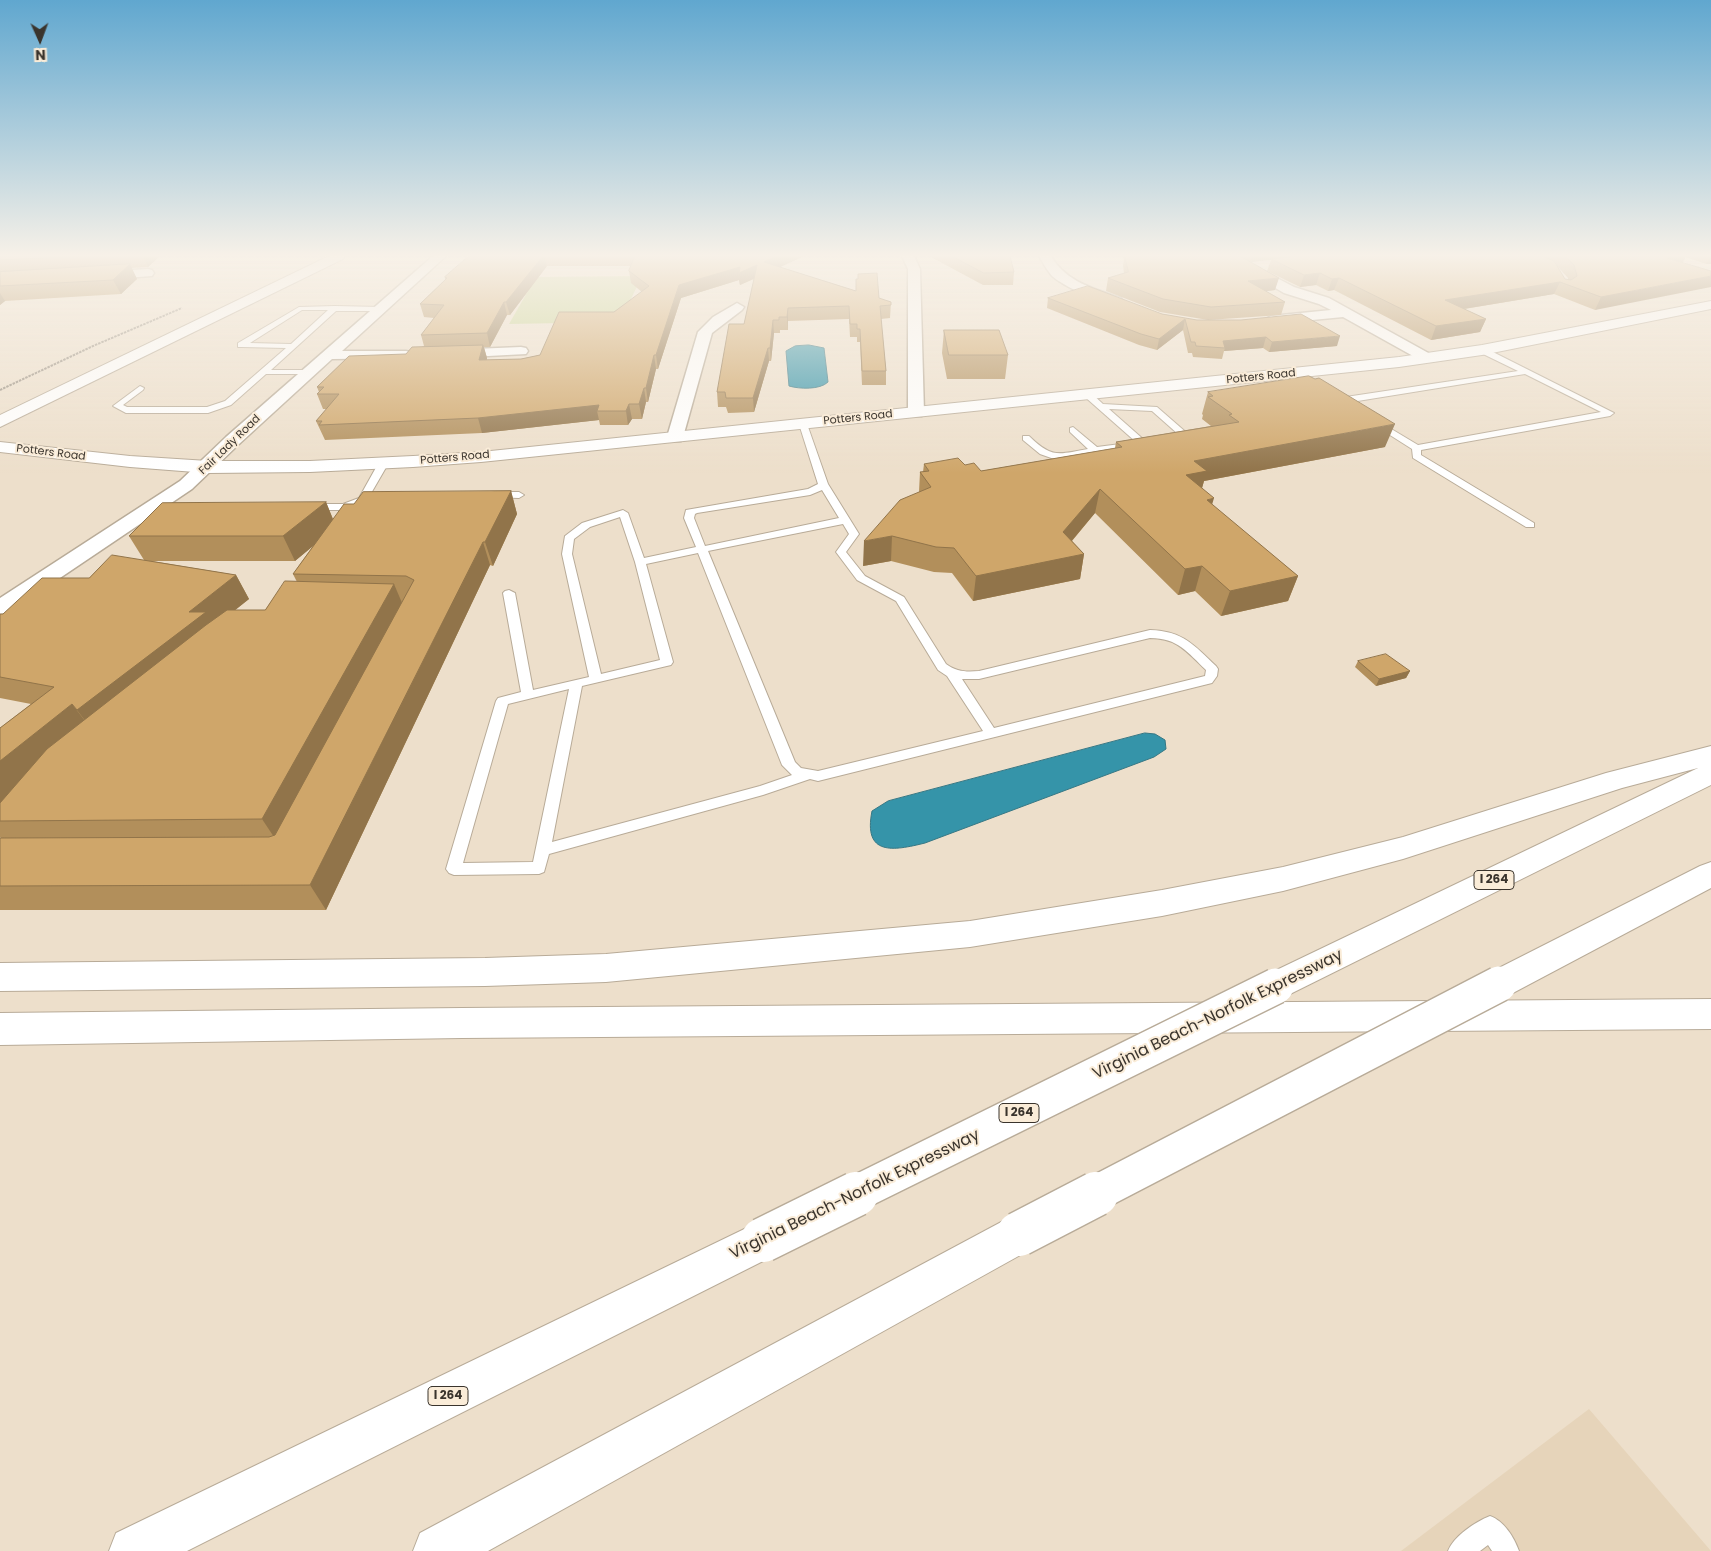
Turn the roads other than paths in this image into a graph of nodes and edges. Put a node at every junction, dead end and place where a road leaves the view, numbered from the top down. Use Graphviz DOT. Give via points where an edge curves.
graph roads {
  1 [pos="157,328"];
  2 [pos="191,328"];
  3 [pos="268,328"];
  4 [pos="312,328"];
  5 [pos="360,328"];
  6 [pos="710,328"];
  7 [pos="915,328"];
  8 [pos="1373,328"];
  9 [pos="1592,328"];
  10 [pos="292,346"];
  11 [pos="1375,348"];
  12 [pos="1482,350"];
  13 [pos="521,351"];
  14 [pos="330,356"];
  15 [pos="1427,358"];
  16 [pos="1399,362"];
  17 [pos="264,372"];
  18 [pos="310,372"];
  19 [pos="1526,372"];
  20 [pos="1293,373"];
  21 [pos="44,383"];
  22 [pos="1308,383"];
  23 [pos="140,388"];
  24 [pos="1088,395"];
  25 [pos="1102,406"];
  26 [pos="1356,411"];
  27 [pos="916,412"];
  28 [pos="1364,416"];
  29 [pos="0,422"];
  30 [pos="803,424"];
  31 [pos="1073,430"];
  32 [pos="675,437"];
  33 [pos="1026,438"];
  34 [pos="1141,442"];
  35 [pos="0,447"];
  36 [pos="1417,448"];
  37 [pos="1095,450"];
  38 [pos="383,464"];
  39 [pos="207,466"];
  40 [pos="823,484"];
  41 [pos="480,495"];
  42 [pos="519,495"];
  43 [pos="368,497"];
  44 [pos="297,507"];
  45 [pos="354,518"];
  46 [pos="846,520"];
  47 [pos="1530,525"];
  48 [pos="701,549"];
  49 [pos="640,562"];
  50 [pos="509,593"];
  51 [pos="0,608"];
  52 [pos="952,674"];
  53 [pos="596,679"];
  54 [pos="576,684"];
  55 [pos="528,695"];
  56 [pos="991,733"];
  57 [pos="1711,754"];
  58 [pos="1711,773"];
  59 [pos="807,775"];
  60 [pos="543,850"];
  61 [pos="1711,874"];
  62 [pos="0,977"];
  63 [pos="1711,1014"];
  64 [pos="0,1029"];
  65 [pos="134,1551"];
  66 [pos="438,1551"];
  67 [pos="1460,1551"];
  68 [pos="1507,1551"];
  1 -- 21 [label="main road"];
  2 -- 29 [label="main road"];
  3 -- 10 [label="lane" via="241,345"];
  4 -- 10 [label="lane"];
  5 -- 14 [label="street, Fair Lady Road"];
  6 -- 32 [label="street"];
  7 -- 27 [label="street"];
  8 -- 15 [label="street"];
  9 -- 12 [label="main road, Potters Road"];
  10 -- 17 [label="lane"];
  11 -- 16 [label="street"];
  12 -- 15 [label="main road, Potters Road"];
  12 -- 19 [label="lane"];
  13 -- 14 [label="street"];
  14 -- 18 [label="street, Fair Lady Road"];
  15 -- 16 [label="main road, Potters Road"];
  16 -- 20 [label="main road, Potters Road"];
  17 -- 18 [label="lane"];
  17 -- 23 [label="lane" via="228,403 208,410 126,410 117,406"];
  18 -- 39 [label="street, Fair Lady Road"];
  19 -- 26 [label="lane" via="1335,399"];
  19 -- 36 [label="lane" via="1610,413"];
  20 -- 22 [label="lane"];
  20 -- 24 [label="main road, Potters Road"];
  24 -- 25 [label="lane"];
  24 -- 27 [label="main road, Potters Road"];
  25 -- 34 [label="lane"];
  25 -- 34 [label="lane" via="1154,409 1184,434"];
  27 -- 30 [label="main road, Potters Road"];
  28 -- 36 [label="lane"];
  30 -- 32 [label="main road, Potters Road"];
  30 -- 40 [label="lane"];
  31 -- 37 [label="lane"];
  32 -- 38 [label="main road, Potters Road"];
  33 -- 37 [label="lane" via="1048,456 1071,456"];
  34 -- 37 [label="lane"];
  35 -- 39 [label="main road, Potters Road" via="108,460"];
  36 -- 47 [label="lane" via="1416,456"];
  38 -- 39 [label="main road, Potters Road"];
  38 -- 43 [label="lane"];
  39 -- 51 [label="street, Fair Lady Road" via="174,495"];
  40 -- 46 [label="lane"];
  40 -- 48 [label="lane" via="810,492 690,512 689,518"];
  41 -- 42 [label="lane"];
  43 -- 44 [label="lane" via="344,506"];
  43 -- 45 [label="lane"];
  46 -- 48 [label="lane"];
  46 -- 52 [label="lane" via="854,534 841,552 861,578 900,599 942,667"];
  48 -- 49 [label="lane"];
  48 -- 59 [label="lane" via="789,765"];
  49 -- 53 [label="lane" via="667,662"];
  49 -- 53 [label="lane" via="623,513 586,525 569,538 567,554"];
  50 -- 55 [label="lane"];
  52 -- 56 [label="lane"];
  52 -- 56 [label="lane" via="979,675 1163,633 1178,637 1212,670 1208,680"];
  53 -- 54 [label="lane"];
  54 -- 55 [label="lane"];
  54 -- 60 [label="lane"];
  55 -- 60 [label="lane" via="502,701 454,869 539,868"];
  56 -- 59 [label="lane" via="818,776"];
  57 -- 62 [label="main road" via="1616,780 1403,848 1283,879 1162,903 970,934 606,968"];
  58 -- 65 [label="main road, Virginia Beach-Norfolk Expressway / I 264, bridge"];
  59 -- 60 [label="lane"];
  61 -- 66 [label="main road, bridge" via="1019,1234"];
  63 -- 64 [label="main road"];
  67 -- 68 [label="lane" via="1490,1528"];
}
